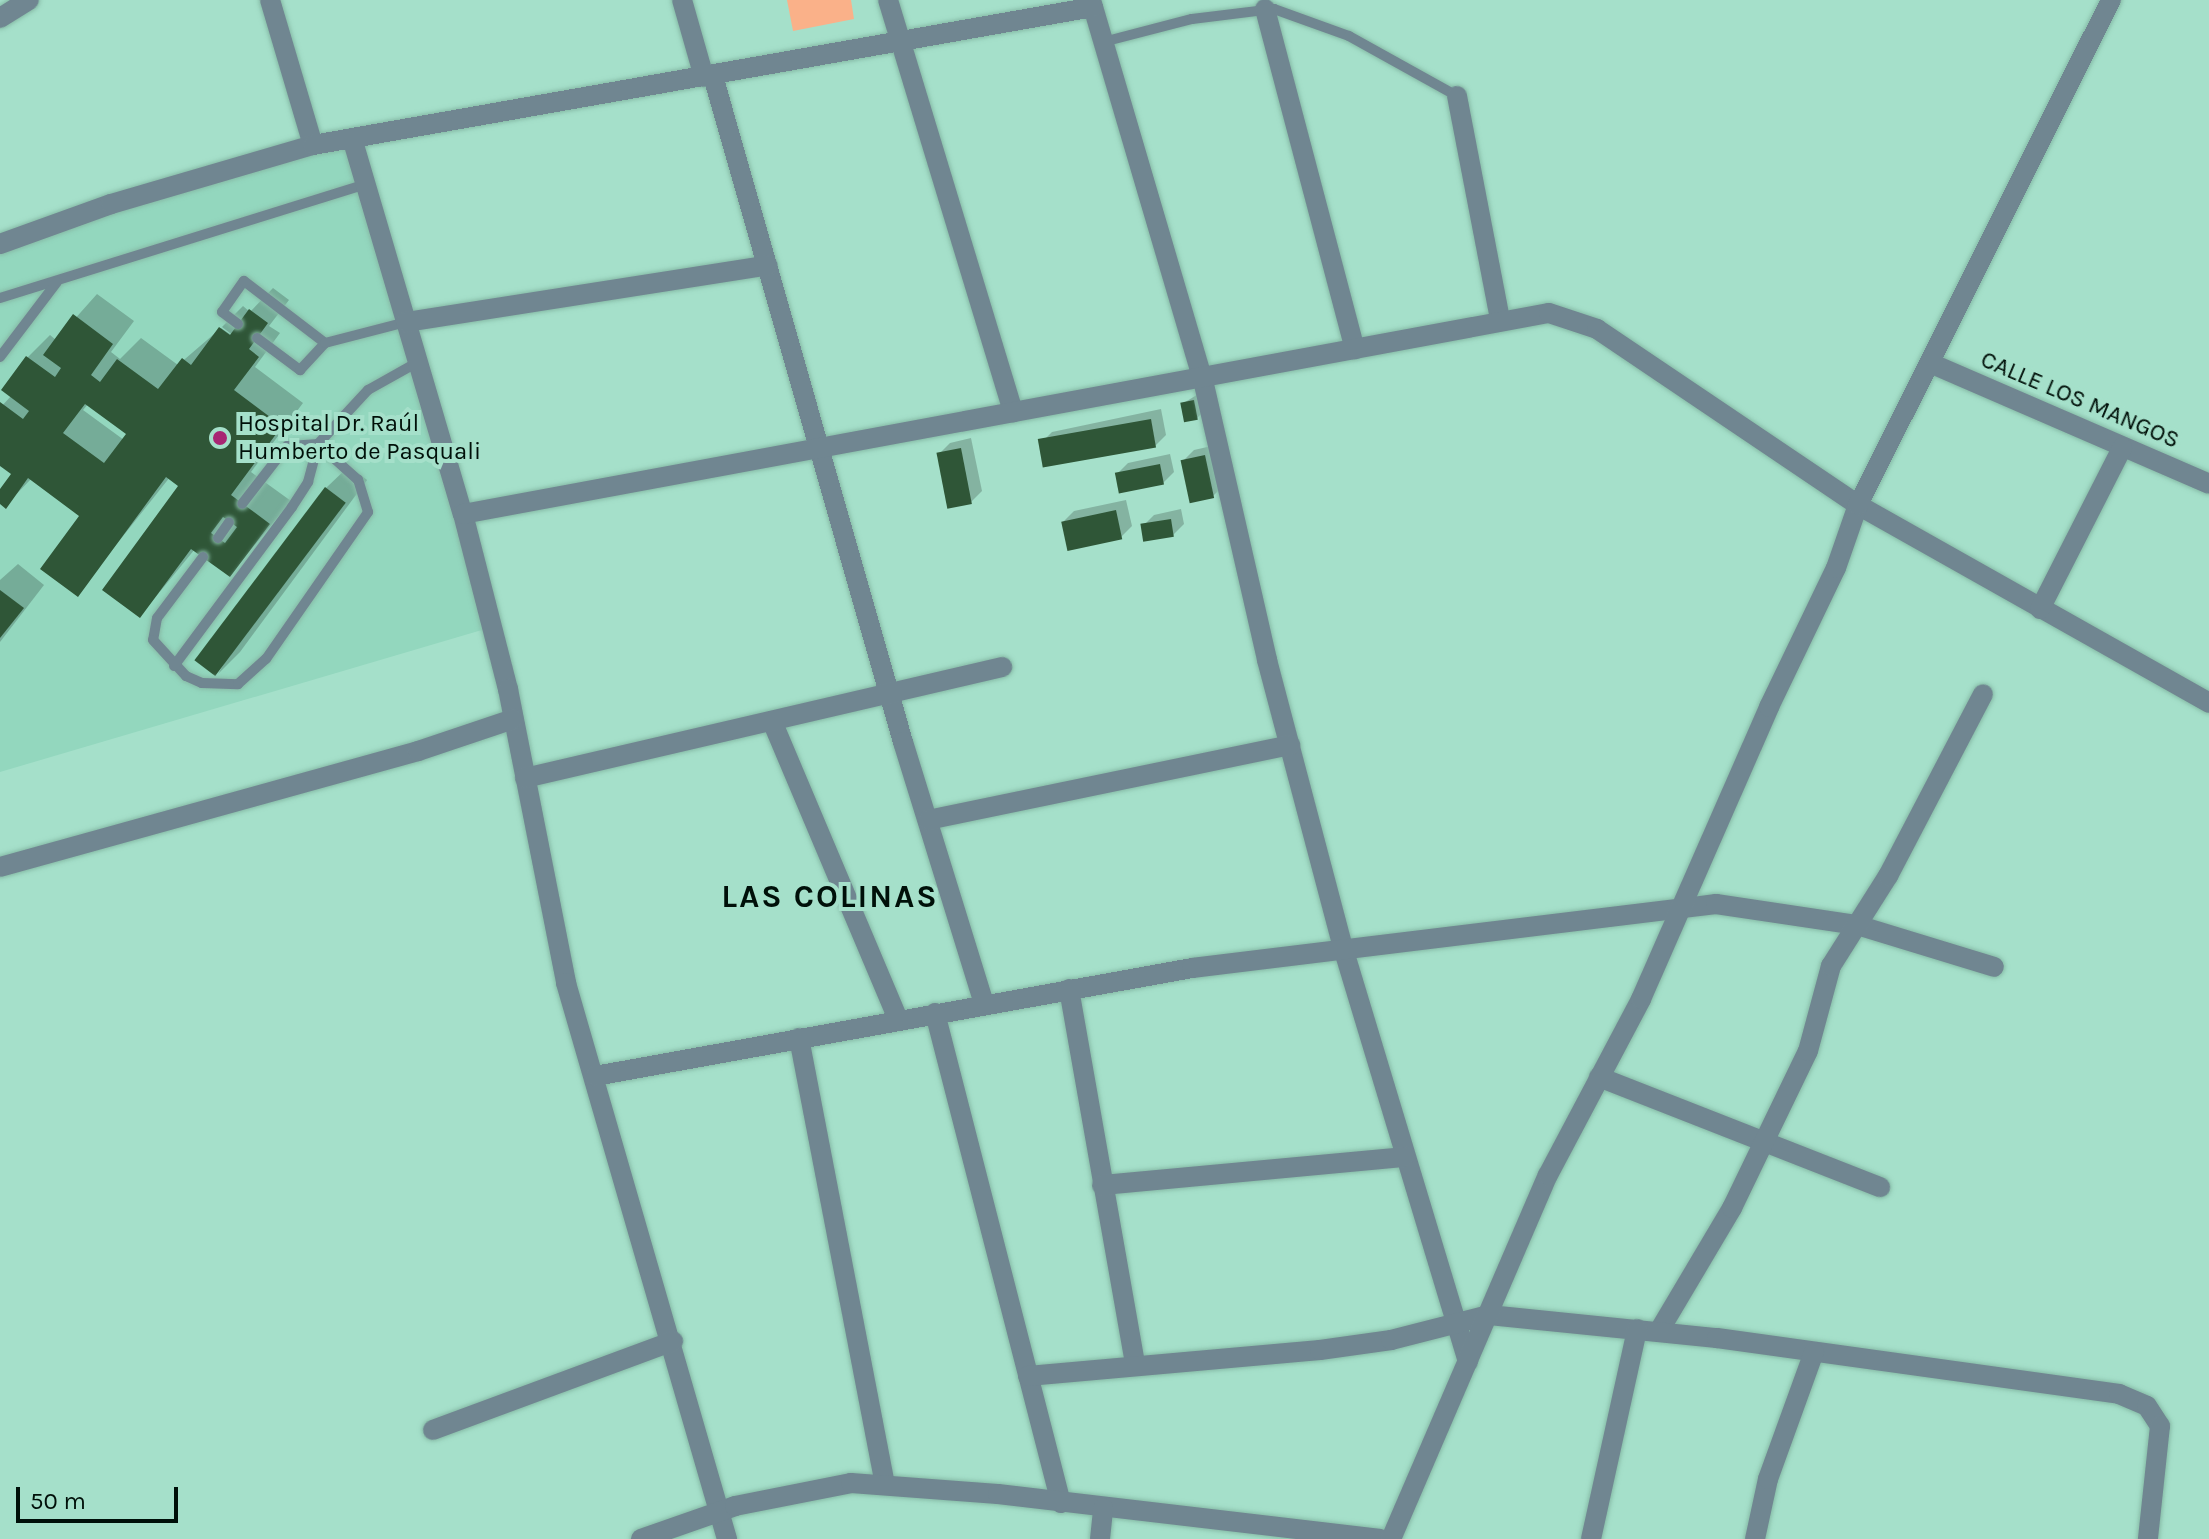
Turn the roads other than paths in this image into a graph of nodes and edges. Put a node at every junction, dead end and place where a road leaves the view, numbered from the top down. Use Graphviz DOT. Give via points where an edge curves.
graph roads {
  1 [pos="29,0"];
  2 [pos="270,0"];
  3 [pos="682,0"];
  4 [pos="888,0"];
  5 [pos="2111,0"];
  6 [pos="1092,3"];
  7 [pos="1265,9"];
  8 [pos="0,18"];
  9 [pos="1103,42"];
  10 [pos="901,43"];
  11 [pos="708,77"];
  12 [pos="1457,96"];
  13 [pos="352,138"];
  14 [pos="313,145"];
  15 [pos="365,184"];
  16 [pos="0,244"];
  17 [pos="768,265"];
  18 [pos="57,282"];
  19 [pos="0,298"];
  20 [pos="1500,320"];
  21 [pos="406,322"];
  22 [pos="238,324"];
  23 [pos="257,338"];
  24 [pos="325,343"];
  25 [pos="1355,349"];
  26 [pos="0,357"];
  27 [pos="418,362"];
  28 [pos="1930,363"];
  29 [pos="1203,380"];
  30 [pos="1013,412"];
  31 [pos="318,444"];
  32 [pos="820,447"];
  33 [pos="2122,448"];
  34 [pos="2209,484"];
  35 [pos="242,504"];
  36 [pos="1858,505"];
  37 [pos="463,514"];
  38 [pos="229,522"];
  39 [pos="218,538"];
  40 [pos="203,557"];
  41 [pos="2040,609"];
  42 [pos="174,666"];
  43 [pos="1002,667"];
  44 [pos="890,694"];
  45 [pos="1983,694"];
  46 [pos="2209,703"];
  47 [pos="513,719"];
  48 [pos="772,721"];
  49 [pos="1290,745"];
  50 [pos="525,778"];
  51 [pos="928,820"];
  52 [pos="0,867"];
  53 [pos="1683,906"];
  54 [pos="1857,925"];
  55 [pos="1344,951"];
  56 [pos="1994,967"];
  57 [pos="1069,989"];
  58 [pos="984,1004"];
  59 [pos="935,1013"];
  60 [pos="898,1019"];
  61 [pos="799,1038"];
  62 [pos="595,1076"];
  63 [pos="1599,1077"];
  64 [pos="1763,1140"];
  65 [pos="1404,1157"];
  66 [pos="1102,1185"];
  67 [pos="1880,1187"];
  68 [pos="1489,1315"];
  69 [pos="1457,1325"];
  70 [pos="1637,1329"];
  71 [pos="1659,1331"];
  72 [pos="673,1341"];
  73 [pos="1814,1352"];
  74 [pos="1468,1362"];
  75 [pos="1135,1363"];
  76 [pos="1028,1376"];
  77 [pos="433,1430"];
  78 [pos="885,1484"];
  79 [pos="1061,1503"];
  80 [pos="1103,1508"];
  81 [pos="720,1511"];
  82 [pos="641,1539"];
  83 [pos="727,1539"];
  84 [pos="1100,1539"];
  85 [pos="1380,1539"];
  86 [pos="1391,1539"];
  87 [pos="1591,1539"];
  88 [pos="1755,1539"];
  89 [pos="2148,1539"];
  1 -- 8 [label="street"];
  2 -- 14 [label="street"];
  3 -- 11 [label="street"];
  4 -- 10 [label="street"];
  5 -- 28 [label="street"];
  6 -- 9 [label="street"];
  6 -- 10 [label="street"];
  7 -- 9 [label="lane" via="1192,19"];
  7 -- 12 [label="lane" via="1349,36"];
  7 -- 25 [label="street"];
  9 -- 29 [label="street"];
  10 -- 11 [label="street"];
  10 -- 30 [label="street"];
  11 -- 13 [label="street"];
  11 -- 17 [label="street"];
  12 -- 20 [label="street"];
  13 -- 14 [label="street"];
  13 -- 15 [label="street"];
  14 -- 16 [label="street" via="111,204"];
  15 -- 18 [label="lane"];
  15 -- 21 [label="street"];
  17 -- 21 [label="street"];
  17 -- 32 [label="street"];
  18 -- 19 [label="lane"];
  18 -- 26 [label="lane"];
  20 -- 25 [label="street"];
  20 -- 36 [label="street" via="1549,313 1597,329"];
  21 -- 24 [label="lane"];
  21 -- 27 [label="street"];
  22 -- 24 [label="lane" via="222,312 244,281"];
  23 -- 24 [label="lane" via="300,370"];
  25 -- 29 [label="street"];
  27 -- 31 [label="lane" via="368,390"];
  27 -- 37 [label="street"];
  28 -- 33 [label="street, CALLE LOS MANGOS"];
  28 -- 36 [label="street"];
  29 -- 30 [label="street"];
  29 -- 49 [label="street"];
  30 -- 32 [label="street"];
  31 -- 35 [label="lane" via="287,446"];
  31 -- 42 [label="lane" via="308,482 292,507"];
  31 -- 42 [label="lane" via="358,480 367,497 366,522 252,673 238,684 202,683"];
  32 -- 37 [label="street"];
  32 -- 44 [label="street"];
  33 -- 34 [label="street, CALLE LOS MANGOS"];
  33 -- 41 [label="street"];
  36 -- 41 [label="street"];
  36 -- 53 [label="street" via="1836,568"];
  37 -- 47 [label="street"];
  38 -- 39 [label="lane"];
  40 -- 42 [label="lane" via="151,629 160,652"];
  41 -- 46 [label="street"];
  43 -- 44 [label="street"];
  44 -- 48 [label="street"];
  44 -- 51 [label="street"];
  45 -- 54 [label="street"];
  47 -- 50 [label="street"];
  47 -- 52 [label="street" via="375,764"];
  48 -- 50 [label="street"];
  48 -- 60 [label="street"];
  49 -- 51 [label="street"];
  49 -- 55 [label="street"];
  50 -- 62 [label="street" via="566,983"];
  51 -- 58 [label="street"];
  53 -- 54 [label="street" via="1743,906"];
  53 -- 55 [label="street"];
  53 -- 63 [label="street"];
  54 -- 56 [label="street"];
  54 -- 64 [label="street" via="1831,966 1808,1051"];
  55 -- 57 [label="street"];
  55 -- 65 [label="street"];
  57 -- 58 [label="street"];
  57 -- 66 [label="street"];
  58 -- 59 [label="street"];
  59 -- 60 [label="street"];
  59 -- 76 [label="street"];
  60 -- 61 [label="street"];
  61 -- 62 [label="street"];
  61 -- 78 [label="street"];
  62 -- 72 [label="street"];
  63 -- 64 [label="street"];
  63 -- 68 [label="street" via="1548,1175"];
  64 -- 67 [label="street"];
  64 -- 71 [label="street" via="1732,1208"];
  65 -- 66 [label="street"];
  65 -- 69 [label="street"];
  66 -- 75 [label="street"];
  68 -- 69 [label="street"];
  68 -- 70 [label="street"];
  68 -- 74 [label="street"];
  69 -- 74 [label="street"];
  69 -- 75 [label="street" via="1320,1350"];
  70 -- 71 [label="street"];
  70 -- 87 [label="street"];
  71 -- 73 [label="street"];
  72 -- 77 [label="street"];
  72 -- 81 [label="street"];
  73 -- 88 [label="street" via="1768,1479"];
  73 -- 89 [label="street" via="2133,1397 2147,1406 2160,1426"];
  74 -- 86 [label="street"];
  75 -- 76 [label="street"];
  76 -- 79 [label="street"];
  78 -- 79 [label="street"];
  78 -- 81 [label="street" via="803,1490"];
  79 -- 80 [label="street"];
  80 -- 84 [label="street"];
  80 -- 85 [label="street"];
  81 -- 82 [label="street"];
  81 -- 83 [label="street"];
}
